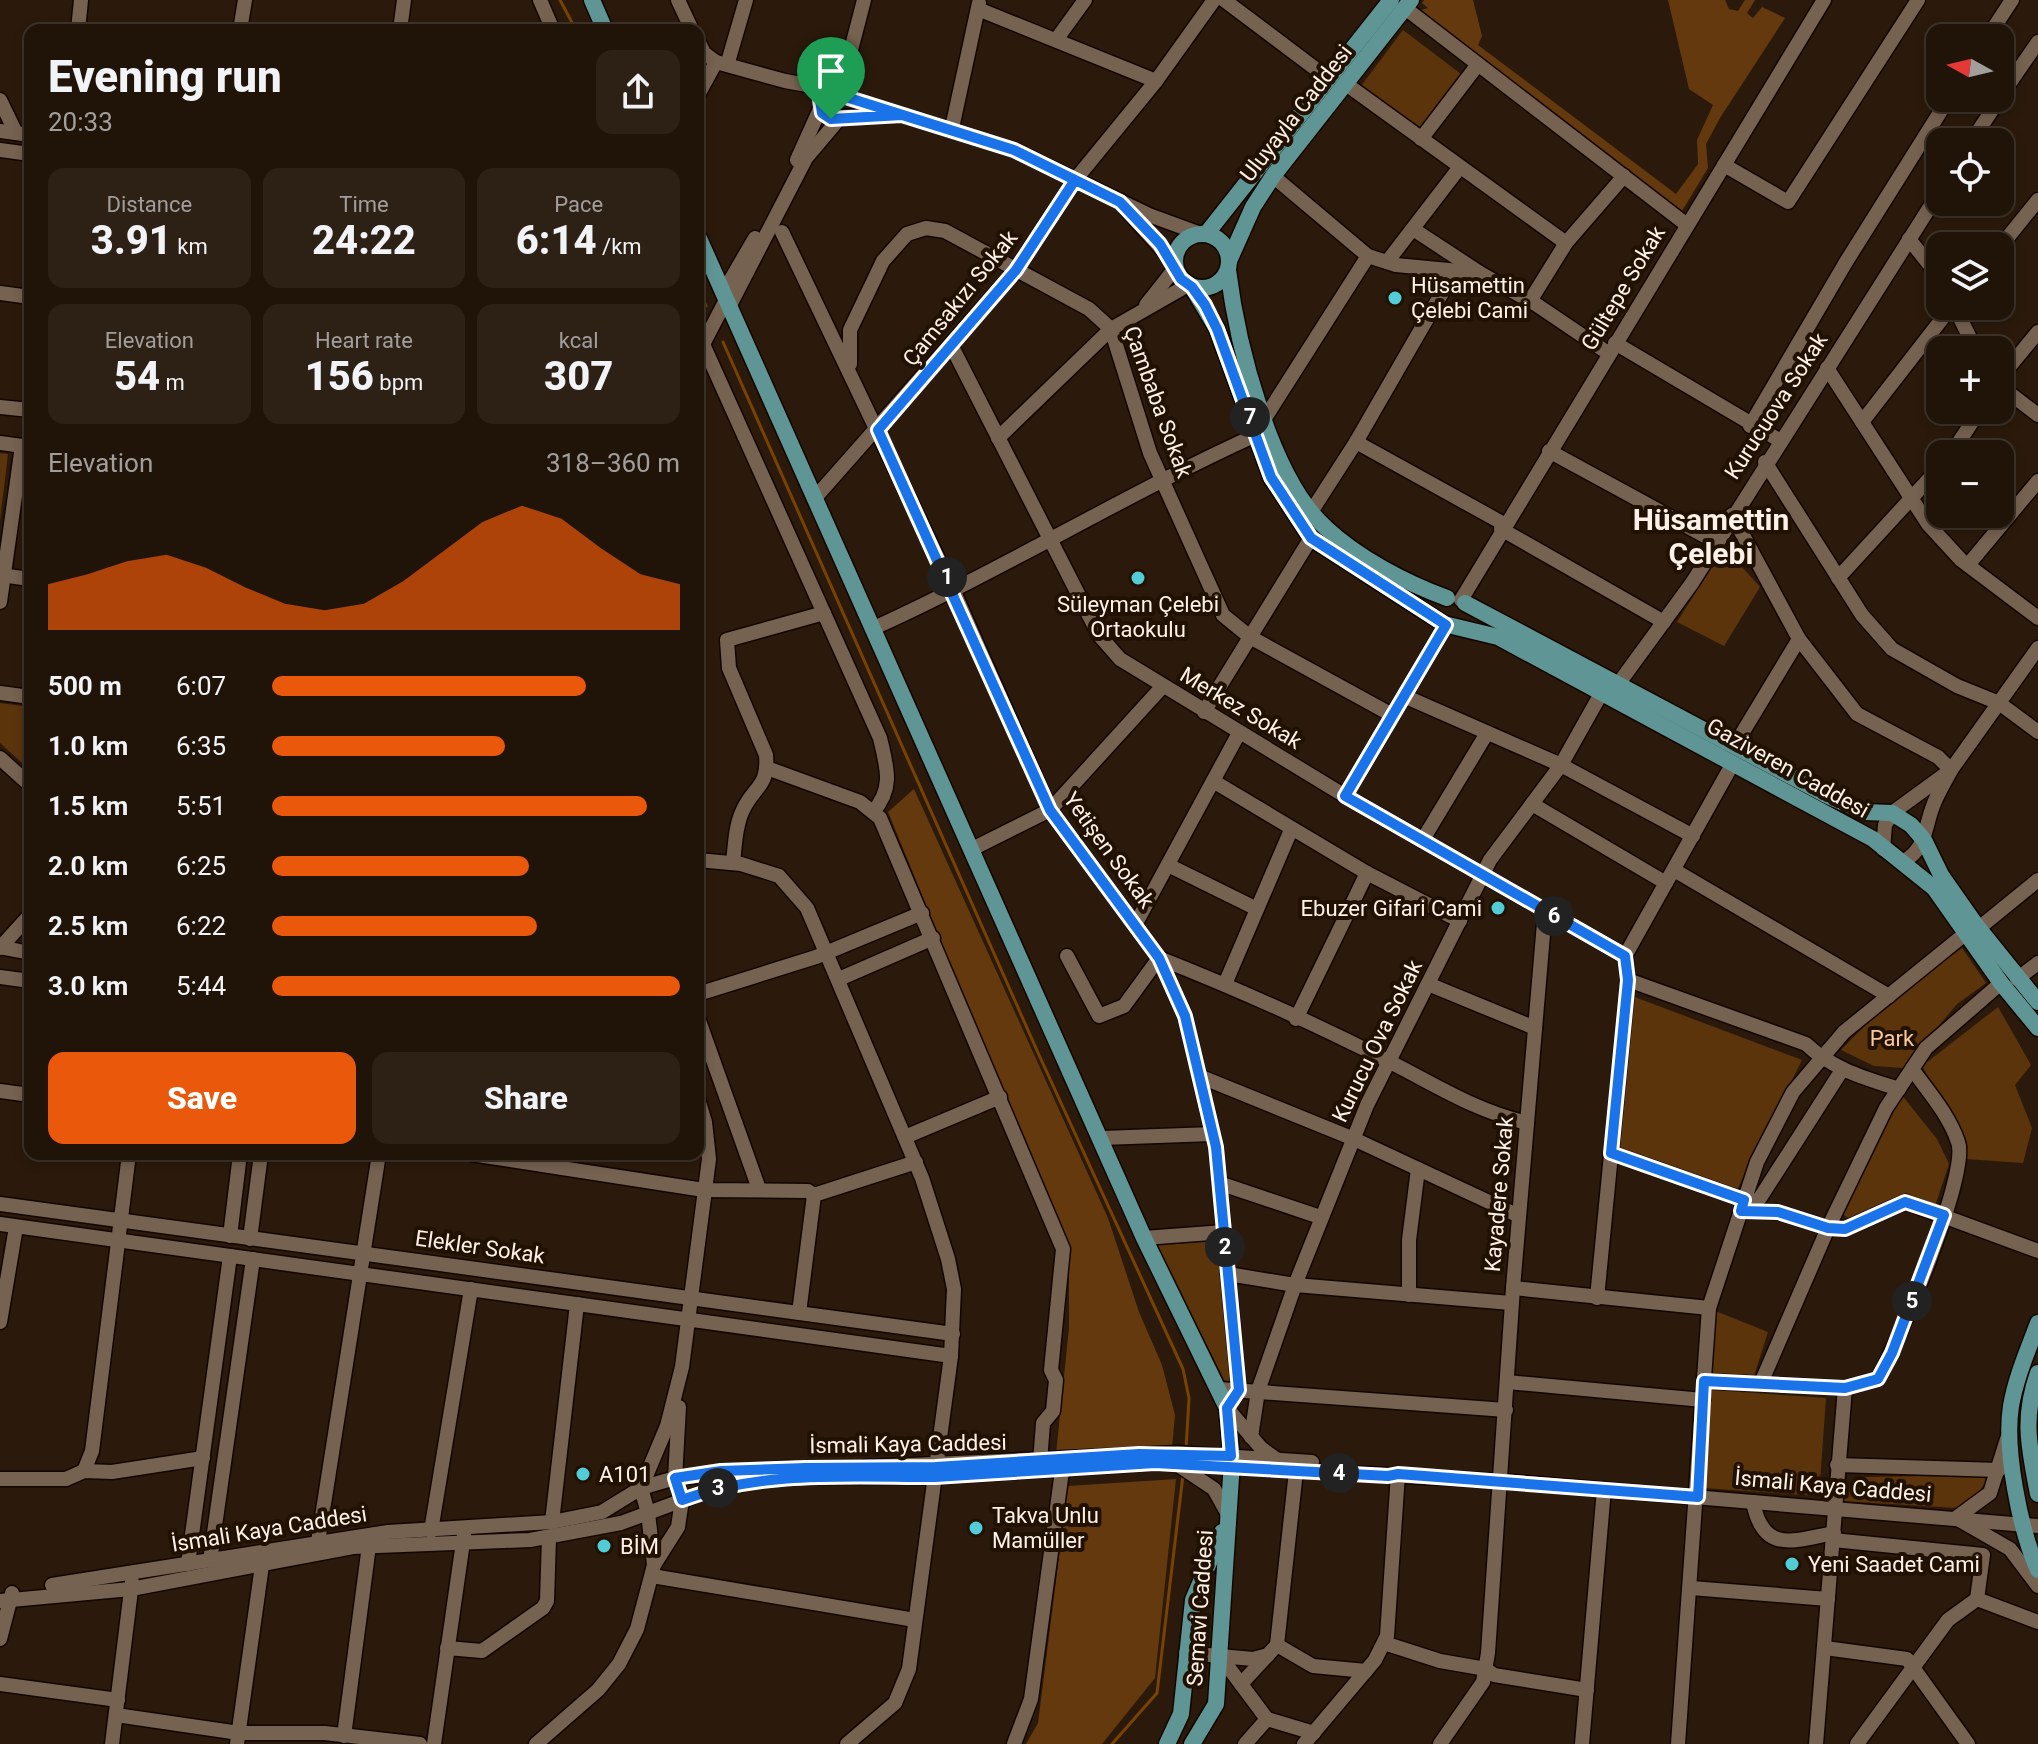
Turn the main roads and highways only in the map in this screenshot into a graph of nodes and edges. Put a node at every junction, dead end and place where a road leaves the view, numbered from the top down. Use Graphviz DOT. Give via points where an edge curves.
graph roads {
  1 [pos="592,0"];
  2 [pos="1402,3"];
  3 [pos="602,24"];
  4 [pos="1202,233"];
  5 [pos="704,250"];
  6 [pos="1229,266"];
  7 [pos="1190,286"];
  8 [pos="1458,600"];
  9 [pos="1447,624"];
  10 [pos="1972,931"];
  11 [pos="2009,981"];
  12 [pos="2038,1002"];
  13 [pos="2038,1028"];
  14 [pos="2038,1323"];
  15 [pos="2038,1373"];
  16 [pos="2033,1405"];
  17 [pos="2038,1494"];
  18 [pos="1229,1516"];
  19 [pos="2031,1525"];
  20 [pos="2038,1570"];
  21 [pos="1167,1744"];
  22 [pos="1192,1744"];
  1 -- 3 [label="main road"];
  2 -- 4 [label="main road, Uluyayla Caddesi" via="1329,79"];
  2 -- 6 [label="main road, Uluyayla Caddesi" via="1273,176 1253,207"];
  4 -- 6 [label="main road" via="1223,243"];
  4 -- 7 [label="main road" via="1183,241 1175,265"];
  5 -- 18 [label="main road, Semavi Caddesi" via="1144,1238 1227,1408"];
  6 -- 7 [label="main road" via="1209,287"];
  6 -- 8 [label="main road, Gaziveren Caddesi" via="1242,348 1265,418 1283,468 1311,512 1348,545 1408,581"];
  7 -- 9 [label="main road, Gaziveren Caddesi" via="1217,329 1271,477 1311,538"];
  8 -- 9 [label="main road" via="1466,618"];
  8 -- 9 [label="main road" via="1438,607"];
  8 -- 10 [label="main road, Gaziveren Caddesi" via="1864,812 1892,813 1911,825"];
  9 -- 10 [label="main road, Gaziveren Caddesi" via="1498,637 1873,839 1934,888"];
  10 -- 11 [label="main road, Gaziveren Caddesi"];
  11 -- 12 [label="main road, Gaziveren Caddesi"];
  11 -- 13 [label="main road, Gaziveren Caddesi"];
  14 -- 19 [label="main road" via="2011,1404 2009,1432"];
  15 -- 16 [label="main road"];
  16 -- 17 [label="main road" via="2027,1436"];
  18 -- 21 [label="main road, Semavi Caddesi" via="1193,1600 1181,1714"];
  18 -- 22 [label="main road, Semavi Caddesi" via="1216,1704"];
  19 -- 20 [label="main road"];
}
